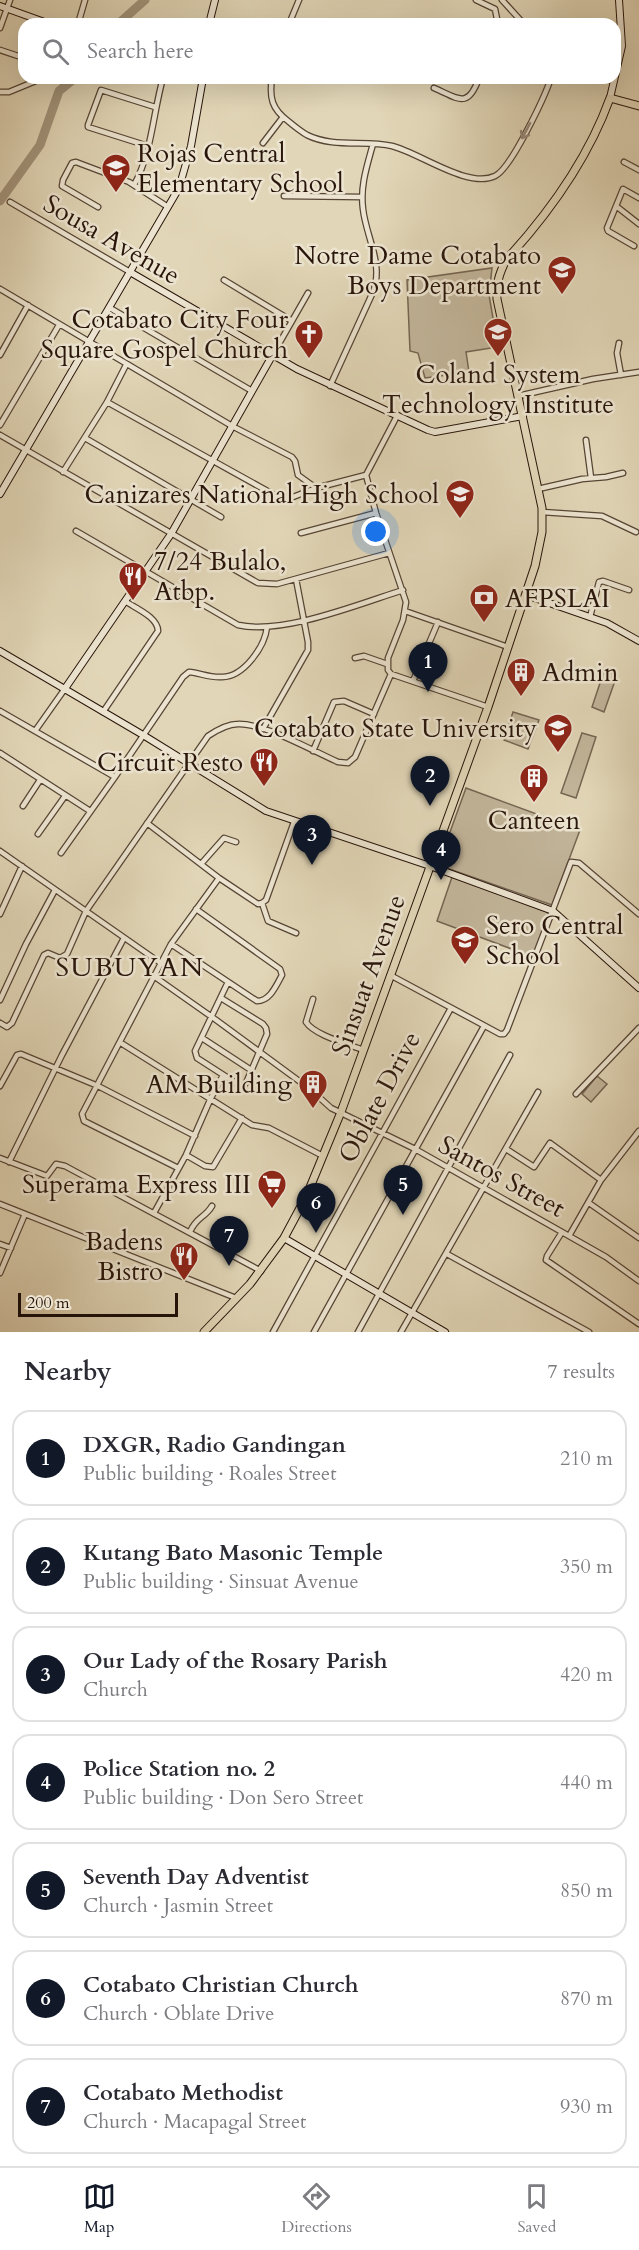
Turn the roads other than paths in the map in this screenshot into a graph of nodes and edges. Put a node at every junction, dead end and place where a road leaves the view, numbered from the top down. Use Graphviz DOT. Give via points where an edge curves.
graph roads {
  1 [pos="10,0"];
  2 [pos="85,0"];
  3 [pos="215,0"];
  4 [pos="299,0"];
  5 [pos="476,0"];
  6 [pos="502,0"];
  7 [pos="619,0"];
  8 [pos="3,8"];
  9 [pos="32,18"];
  10 [pos="80,18"];
  11 [pos="210,18"];
  12 [pos="292,18"];
  13 [pos="497,18"];
  14 [pos="518,18"];
  15 [pos="620,18"];
  16 [pos="0,28"];
  17 [pos="621,31"];
  18 [pos="0,50"];
  19 [pos="621,50"];
  20 [pos="18,56"];
  21 [pos="28,84"];
  22 [pos="161,84"];
  23 [pos="202,84"];
  24 [pos="272,84"];
  25 [pos="477,84"];
  26 [pos="548,84"];
  27 [pos="613,84"];
  28 [pos="434,88"];
  29 [pos="0,92"];
  30 [pos="610,98"];
  31 [pos="639,106"];
  32 [pos="155,107"];
  33 [pos="283,117"];
  34 [pos="262,143"];
  35 [pos="373,144"];
  36 [pos="148,146"];
  37 [pos="624,162"];
  38 [pos="639,170"];
  39 [pos="134,185"];
  40 [pos="284,196"];
  41 [pos="362,197"];
  42 [pos="639,198"];
  43 [pos="10,202"];
  44 [pos="616,206"];
  45 [pos="98,207"];
  46 [pos="168,207"];
  47 [pos="639,224"];
  48 [pos="634,246"];
  49 [pos="130,272"];
  50 [pos="224,280"];
  51 [pos="0,289"];
  52 [pos="308,293"];
  53 [pos="28,305"];
  54 [pos="110,308"];
  55 [pos="292,321"];
  56 [pos="59,325"];
  57 [pos="89,343"];
  58 [pos="619,343"];
  59 [pos="0,355"];
  60 [pos="272,356"];
  61 [pos="126,365"];
  62 [pos="639,372"];
  63 [pos="621,375"];
  64 [pos="330,386"];
  65 [pos="252,391"];
  66 [pos="518,396"];
  67 [pos="107,402"];
  68 [pos="397,416"];
  69 [pos="522,416"];
  70 [pos="0,425"];
  71 [pos="232,426"];
  72 [pos="0,435"];
  73 [pos="85,438"];
  74 [pos="586,440"];
  75 [pos="26,450"];
  76 [pos="212,460"];
  77 [pos="63,472"];
  78 [pos="622,473"];
  79 [pos="366,475"];
  80 [pos="591,478"];
  81 [pos="316,488"];
  82 [pos="538,489"];
  83 [pos="0,494"];
  84 [pos="190,498"];
  85 [pos="376,513"];
  86 [pos="542,513"];
  87 [pos="221,517"];
  88 [pos="76,531"];
  89 [pos="301,532"];
  90 [pos="636,532"];
  91 [pos="171,534"];
  92 [pos="389,553"];
  93 [pos="147,571"];
  94 [pos="296,579"];
  95 [pos="629,590"];
  96 [pos="403,591"];
  97 [pos="526,595"];
  98 [pos="125,601"];
  99 [pos="405,611"];
  100 [pos="590,617"];
  101 [pos="304,620"];
  102 [pos="438,622"];
  103 [pos="267,627"];
  104 [pos="639,641"];
  105 [pos="508,647"];
  106 [pos="0,651"];
  107 [pos="355,658"];
  108 [pos="389,669"];
  109 [pos="413,681"];
  110 [pos="64,690"];
  111 [pos="488,707"];
  112 [pos="0,711"];
  113 [pos="103,712"];
  114 [pos="374,714"];
  115 [pos="263,729"];
  116 [pos="35,731"];
  117 [pos="143,735"];
  118 [pos="313,751"];
  119 [pos="0,753"];
  120 [pos="189,764"];
  121 [pos="115,777"];
  122 [pos="40,780"];
  123 [pos="65,796"];
  124 [pos="23,806"];
  125 [pos="90,811"];
  126 [pos="294,822"];
  127 [pos="147,823"];
  128 [pos="38,834"];
  129 [pos="236,842"];
  130 [pos="0,851"];
  131 [pos="61,853"];
  132 [pos="201,864"];
  133 [pos="22,866"];
  134 [pos="430,866"];
  135 [pos="219,878"];
  136 [pos="55,890"];
  137 [pos="262,903"];
  138 [pos="196,909"];
  139 [pos="86,911"];
  140 [pos="553,911"];
  141 [pos="0,914"];
  142 [pos="639,914"];
  143 [pos="296,933"];
  144 [pos="124,938"];
  145 [pos="171,944"];
  146 [pos="162,964"];
  147 [pos="390,975"];
  148 [pos="155,977"];
  149 [pos="228,982"];
  150 [pos="639,988"];
  151 [pos="221,998"];
  152 [pos="313,999"];
  153 [pos="0,1000"];
  154 [pos="451,1008"];
  155 [pos="213,1017"];
  156 [pos="0,1023"];
  157 [pos="484,1026"];
  158 [pos="639,1028"];
  159 [pos="202,1038"];
  160 [pos="121,1043"];
  161 [pos="363,1050"];
  162 [pos="259,1052"];
  163 [pos="510,1055"];
  164 [pos="55,1069"];
  165 [pos="251,1070"];
  166 [pos="223,1075"];
  167 [pos="0,1086"];
  168 [pos="98,1086"];
  169 [pos="538,1092"];
  170 [pos="576,1094"];
  171 [pos="210,1100"];
  172 [pos="341,1112"];
  173 [pos="242,1118"];
  174 [pos="639,1131"];
  175 [pos="382,1133"];
  176 [pos="195,1136"];
  177 [pos="415,1149"];
  178 [pos="506,1149"];
  179 [pos="186,1155"];
  180 [pos="323,1156"];
  181 [pos="0,1158"];
  182 [pos="9,1162"];
  183 [pos="178,1168"];
  184 [pos="447,1168"];
  185 [pos="600,1180"];
  186 [pos="483,1188"];
  187 [pos="589,1203"];
  188 [pos="0,1204"];
  189 [pos="212,1206"];
  190 [pos="154,1213"];
  191 [pos="25,1214"];
  192 [pos="562,1232"];
  193 [pos="190,1233"];
  194 [pos="569,1236"];
  195 [pos="284,1238"];
  196 [pos="639,1239"];
  197 [pos="0,1244"];
  198 [pos="10,1248"];
  199 [pos="447,1254"];
  200 [pos="314,1256"];
  201 [pos="261,1270"];
  202 [pos="0,1273"];
  203 [pos="345,1274"];
  204 [pos="639,1281"];
  205 [pos="379,1295"];
  206 [pos="236,1298"];
  207 [pos="411,1314"];
  208 [pos="639,1324"];
  209 [pos="204,1332"];
  210 [pos="273,1332"];
  211 [pos="314,1332"];
  212 [pos="358,1332"];
  213 [pos="401,1332"];
  214 [pos="445,1332"];
  215 [pos="589,1332"];
  1 -- 8 [label="street"];
  2 -- 10 [label="street"];
  3 -- 11 [label="main road"];
  4 -- 12 [label="street"];
  5 -- 13 [label="street" via="495,9"];
  6 -- 14 [label="street"];
  7 -- 15 [label="main road, Sinsuat Avenue"];
  8 -- 9 [label="main road"];
  8 -- 16 [label="street"];
  17 -- 19 [label="main road, Sinsuat Avenue"];
  18 -- 20 [label="street"];
  21 -- 29 [label="street"];
  22 -- 32 [label="street"];
  23 -- 46 [label="main road" via="185,170"];
  24 -- 33 [label="street" via="272,104"];
  25 -- 28 [label="street" via="467,98"];
  26 -- 35 [label="street, one-way" via="507,164 491,178 471,178 404,150"];
  27 -- 30 [label="main road, Sinsuat Avenue"];
  30 -- 31 [label="main road"];
  30 -- 66 [label="main road, Sinsuat Avenue" via="578,167 506,260 498,279 497,299"];
  32 -- 36 [label="street"];
  32 -- 36 [label="street" via="101,90 88,125"];
  33 -- 34 [label="street"];
  33 -- 35 [label="street" via="308,135 321,139"];
  35 -- 41 [label="street"];
  36 -- 39 [label="street"];
  37 -- 38 [label="street"];
  39 -- 45 [label="street" via="72,163 62,186"];
  39 -- 46 [label="street"];
  40 -- 41 [label="street"];
  41 -- 64 [label="street" via="376,265 375,286"];
  42 -- 44 [label="street" via="623,189"];
  43 -- 49 [label="street, Sousa Avenue"];
  44 -- 47 [label="street"];
  44 -- 48 [label="street" via="607,229"];
  46 -- 49 [label="main road"];
  49 -- 54 [label="main road"];
  49 -- 60 [label="main road, Sousa Avenue"];
  50 -- 55 [label="street"];
  51 -- 53 [label="street"];
  52 -- 55 [label="street"];
  53 -- 56 [label="street"];
  53 -- 59 [label="street"];
  54 -- 57 [label="main road"];
  54 -- 65 [label="street"];
  55 -- 60 [label="street"];
  56 -- 57 [label="street"];
  56 -- 70 [label="street"];
  57 -- 61 [label="street"];
  57 -- 75 [label="main road"];
  58 -- 63 [label="street"];
  60 -- 64 [label="main road, Sousa Avenue"];
  60 -- 65 [label="main road"];
  61 -- 67 [label="street"];
  61 -- 71 [label="street"];
  62 -- 63 [label="street"];
  63 -- 66 [label="street"];
  64 -- 68 [label="main road, Sousa Avenue"];
  65 -- 71 [label="main road"];
  66 -- 69 [label="main road, Sinsuat Avenue"];
  67 -- 73 [label="street"];
  67 -- 76 [label="street"];
  68 -- 69 [label="main road, Sousa Avenue" via="435,432"];
  68 -- 79 [label="street"];
  69 -- 82 [label="main road, Sinsuat Avenue"];
  71 -- 76 [label="main road"];
  71 -- 81 [label="street" via="292,457 298,475"];
  72 -- 75 [label="street"];
  73 -- 77 [label="street"];
  73 -- 84 [label="street"];
  74 -- 80 [label="street"];
  75 -- 77 [label="street"];
  75 -- 83 [label="main road"];
  76 -- 81 [label="street" via="280,498"];
  76 -- 84 [label="main road"];
  77 -- 91 [label="street"];
  78 -- 80 [label="street"];
  79 -- 81 [label="street"];
  79 -- 85 [label="street"];
  80 -- 82 [label="street"];
  82 -- 86 [label="main road, Sinsuat Avenue"];
  84 -- 87 [label="street"];
  84 -- 91 [label="main road"];
  85 -- 89 [label="street"];
  85 -- 92 [label="street"];
  86 -- 90 [label="street" via="602,516"];
  86 -- 97 [label="main road, Sinsuat Avenue" via="541,543"];
  88 -- 93 [label="street"];
  91 -- 93 [label="main road"];
  91 -- 94 [label="street" via="258,583"];
  92 -- 94 [label="street"];
  92 -- 96 [label="street"];
  93 -- 98 [label="main road"];
  93 -- 103 [label="street" via="238,625"];
  94 -- 101 [label="street"];
  95 -- 100 [label="street" via="599,582"];
  96 -- 99 [label="street"];
  96 -- 101 [label="street"];
  97 -- 100 [label="main road"];
  97 -- 105 [label="main road, Sinsuat Avenue"];
  98 -- 110 [label="main road"];
  98 -- 113 [label="street" via="155,621 158,631"];
  99 -- 102 [label="street"];
  99 -- 108 [label="street"];
  100 -- 104 [label="main road"];
  101 -- 103 [label="street"];
  101 -- 115 [label="street" via="308,642 304,659"];
  102 -- 105 [label="street"];
  102 -- 109 [label="street"];
  103 -- 117 [label="street" via="263,642 237,673 210,677 189,672 183,676"];
  105 -- 111 [label="main road, Sinsuat Avenue"];
  106 -- 110 [label="main road"];
  107 -- 108 [label="street" via="364,656"];
  108 -- 109 [label="street"];
  108 -- 114 [label="street"];
  109 -- 111 [label="street"];
  110 -- 113 [label="main road"];
  110 -- 116 [label="street"];
  111 -- 134 [label="main road, Sinsuat Avenue"];
  112 -- 116 [label="street"];
  113 -- 117 [label="main road"];
  114 -- 118 [label="street" via="355,757 348,763"];
  114 -- 118 [label="street" via="344,701 334,702"];
  115 -- 118 [label="street"];
  115 -- 120 [label="street" via="237,724 216,731 202,743"];
  116 -- 121 [label="street"];
  117 -- 120 [label="main road"];
  117 -- 121 [label="street"];
  119 -- 122 [label="street"];
  120 -- 126 [label="main road" via="266,811"];
  120 -- 127 [label="street"];
  121 -- 125 [label="street"];
  122 -- 123 [label="street"];
  122 -- 124 [label="street"];
  123 -- 125 [label="street"];
  123 -- 128 [label="street"];
  125 -- 131 [label="street"];
  126 -- 134 [label="main road"];
  126 -- 137 [label="street"];
  127 -- 132 [label="street"];
  127 -- 139 [label="street"];
  129 -- 132 [label="street" via="224,838"];
  130 -- 133 [label="street"];
  132 -- 135 [label="street"];
  133 -- 136 [label="street"];
  133 -- 141 [label="street"];
  134 -- 140 [label="main road"];
  134 -- 147 [label="main road, Sinsuat Avenue"];
  135 -- 137 [label="street" via="252,902"];
  135 -- 138 [label="street"];
  136 -- 139 [label="street"];
  136 -- 153 [label="street"];
  137 -- 143 [label="street" via="268,921"];
  138 -- 145 [label="street"];
  138 -- 149 [label="street" via="280,969 282,975 268,998 258,1002"];
  139 -- 144 [label="street"];
  139 -- 156 [label="street" via="67,954 60,958 44,955 12,1023 7,1027"];
  140 -- 142 [label="street" via="571,862 579,863"];
  140 -- 150 [label="main road"];
  140 -- 157 [label="street" via="507,1030 500,1034"];
  144 -- 146 [label="street"];
  144 -- 164 [label="street"];
  145 -- 146 [label="street"];
  145 -- 149 [label="street"];
  146 -- 148 [label="street"];
  147 -- 154 [label="street"];
  147 -- 161 [label="main road, Sinsuat Avenue"];
  148 -- 155 [label="street, Santos Street"];
  148 -- 160 [label="street"];
  149 -- 151 [label="street"];
  151 -- 155 [label="street"];
  151 -- 162 [label="street" via="266,1028"];
  152 -- 161 [label="street" via="307,1025"];
  154 -- 157 [label="street"];
  154 -- 175 [label="street, Oblate Drive"];
  155 -- 159 [label="street"];
  155 -- 162 [label="street, Santos Street"];
  157 -- 177 [label="street"];
  158 -- 170 [label="street"];
  159 -- 165 [label="street"];
  159 -- 166 [label="street" via="195,1055"];
  160 -- 168 [label="street"];
  160 -- 171 [label="street"];
  161 -- 172 [label="main road, Sinsuat Avenue"];
  162 -- 165 [label="street"];
  162 -- 172 [label="street, Santos Street"];
  163 -- 184 [label="street"];
  164 -- 167 [label="street" via="19,1054"];
  164 -- 168 [label="street"];
  164 -- 182 [label="street"];
  165 -- 166 [label="street" via="243,1086"];
  166 -- 171 [label="street"];
  168 -- 176 [label="street"];
  168 -- 183 [label="street" via="81,1117 84,1121"];
  169 -- 178 [label="street"];
  171 -- 173 [label="street"];
  171 -- 176 [label="street"];
  172 -- 175 [label="street, Santos Street"];
  172 -- 180 [label="main road, Sinsuat Avenue"];
  173 -- 179 [label="street" via="213,1167"];
  173 -- 180 [label="street"];
  174 -- 185 [label="street"];
  175 -- 177 [label="street, Santos Street"];
  175 -- 200 [label="street, Oblate Drive"];
  176 -- 179 [label="street"];
  177 -- 184 [label="street, Santos Street"];
  177 -- 203 [label="street"];
  178 -- 185 [label="street" via="534,1167 550,1143"];
  178 -- 186 [label="street"];
  179 -- 183 [label="street"];
  180 -- 195 [label="main road, Sinsuat Avenue"];
  181 -- 182 [label="street"];
  182 -- 190 [label="street" via="47,1176 58,1164"];
  183 -- 190 [label="street"];
  184 -- 186 [label="street, Santos Street"];
  184 -- 205 [label="street"];
  185 -- 187 [label="street"];
  186 -- 192 [label="street, Santos Street"];
  186 -- 199 [label="street"];
  187 -- 194 [label="street"];
  187 -- 196 [label="street"];
  188 -- 191 [label="street"];
  189 -- 193 [label="street" via="196,1220"];
  190 -- 193 [label="street"];
  191 -- 198 [label="street"];
  191 -- 206 [label="street"];
  192 -- 194 [label="street, Santos Street"];
  192 -- 208 [label="street" via="546,1260"];
  193 -- 201 [label="street"];
  194 -- 204 [label="street, Santos Street"];
  195 -- 200 [label="main road"];
  195 -- 201 [label="main road, Sinsuat Avenue"];
  197 -- 198 [label="street"];
  198 -- 202 [label="street"];
  199 -- 207 [label="street"];
  199 -- 215 [label="street"];
  200 -- 203 [label="main road"];
  200 -- 210 [label="street, Oblate Drive"];
  201 -- 206 [label="main road, Sinsuat Avenue"];
  203 -- 205 [label="main road"];
  203 -- 211 [label="street"];
  205 -- 207 [label="main road"];
  205 -- 212 [label="street"];
  206 -- 209 [label="main road, Sinsuat Avenue"];
  207 -- 213 [label="street"];
  207 -- 214 [label="main road"];
}
